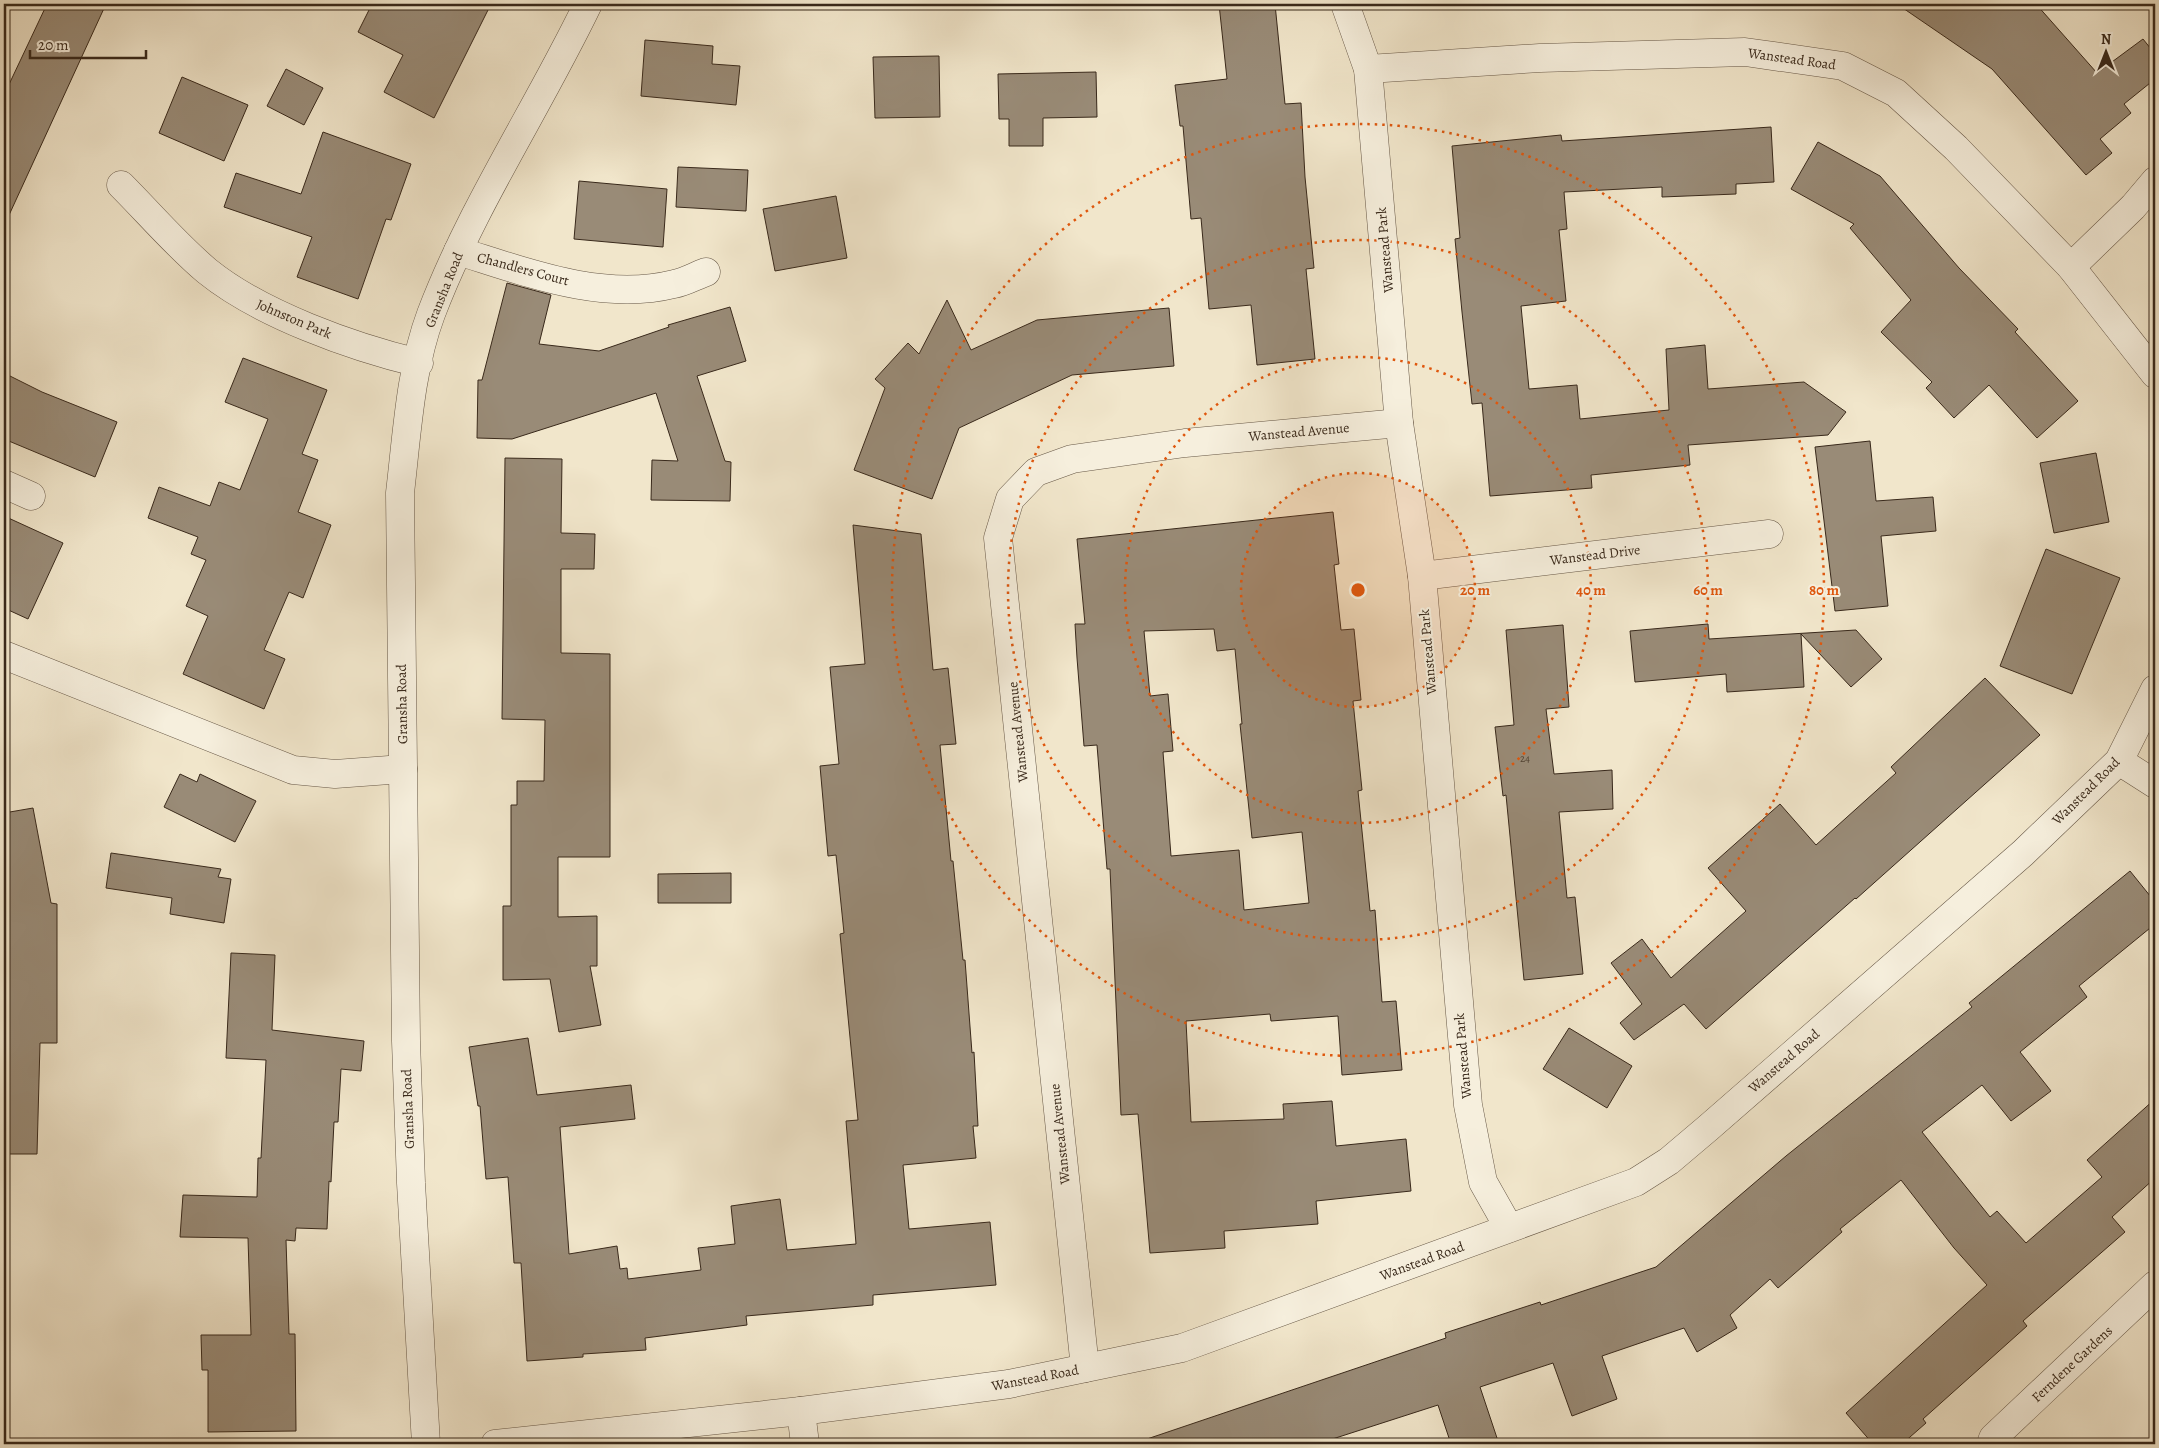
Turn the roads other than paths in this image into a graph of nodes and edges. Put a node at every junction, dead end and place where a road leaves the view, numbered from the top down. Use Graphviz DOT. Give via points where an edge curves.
graph roads {
  1 [pos="588,4"];
  2 [pos="1345,4"];
  3 [pos="1368,69"];
  4 [pos="2155,181"];
  5 [pos="121,184"];
  6 [pos="458,251"];
  7 [pos="2071,267"];
  8 [pos="706,272"];
  9 [pos="419,363"];
  10 [pos="2155,374"];
  11 [pos="1399,423"];
  12 [pos="4,484"];
  13 [pos="31,496"];
  14 [pos="1769,534"];
  15 [pos="1422,576"];
  16 [pos="4,655"];
  17 [pos="2155,690"];
  18 [pos="2119,761"];
  19 [pos="403,769"];
  20 [pos="2155,784"];
  21 [pos="1509,1228"];
  22 [pos="2155,1285"];
  23 [pos="1085,1368"];
  24 [pos="801,1411"];
  25 [pos="426,1444"];
  26 [pos="495,1444"];
  27 [pos="805,1444"];
  28 [pos="1991,1444"];
  1 -- 6 [label="street, Gransha Road"];
  2 -- 3 [label="street"];
  3 -- 7 [label="street, Wanstead Road" via="1540,58 1745,52 1843,66 1896,93 1956,148"];
  3 -- 11 [label="street, Wanstead Park"];
  4 -- 7 [label="street"];
  5 -- 9 [label="street, Johnston Park" via="207,271 258,305 327,333"];
  6 -- 8 [label="street, Chandlers Court" via="552,280 624,290 674,284"];
  6 -- 9 [label="street, Gransha Road" via="431,316"];
  7 -- 10 [label="street, Wanstead Road"];
  9 -- 19 [label="street, Gransha Road" via="400,493"];
  11 -- 15 [label="street, Wanstead Park"];
  11 -- 23 [label="street, Wanstead Avenue" via="1185,443 1072,459 1036,472 1010,499 998,538"];
  12 -- 13 [label="street"];
  14 -- 15 [label="street, Wanstead Drive"];
  15 -- 21 [label="street, Wanstead Park" via="1468,1105 1483,1182"];
  16 -- 19 [label="street" via="293,770 335,774"];
  17 -- 18 [label="street, Wanstead Road"];
  18 -- 20 [label="street"];
  18 -- 21 [label="street, Wanstead Road" via="2023,853 1669,1161 1636,1182"];
  19 -- 25 [label="street, Gransha Road" via="406,1051"];
  21 -- 23 [label="street, Wanstead Road" via="1182,1348"];
  22 -- 28 [label="street, Ferndene Gardens" via="1993,1438"];
  23 -- 24 [label="street, Wanstead Road" via="1009,1384"];
  24 -- 26 [label="street, Wanstead Road"];
  24 -- 27 [label="street"];
}
